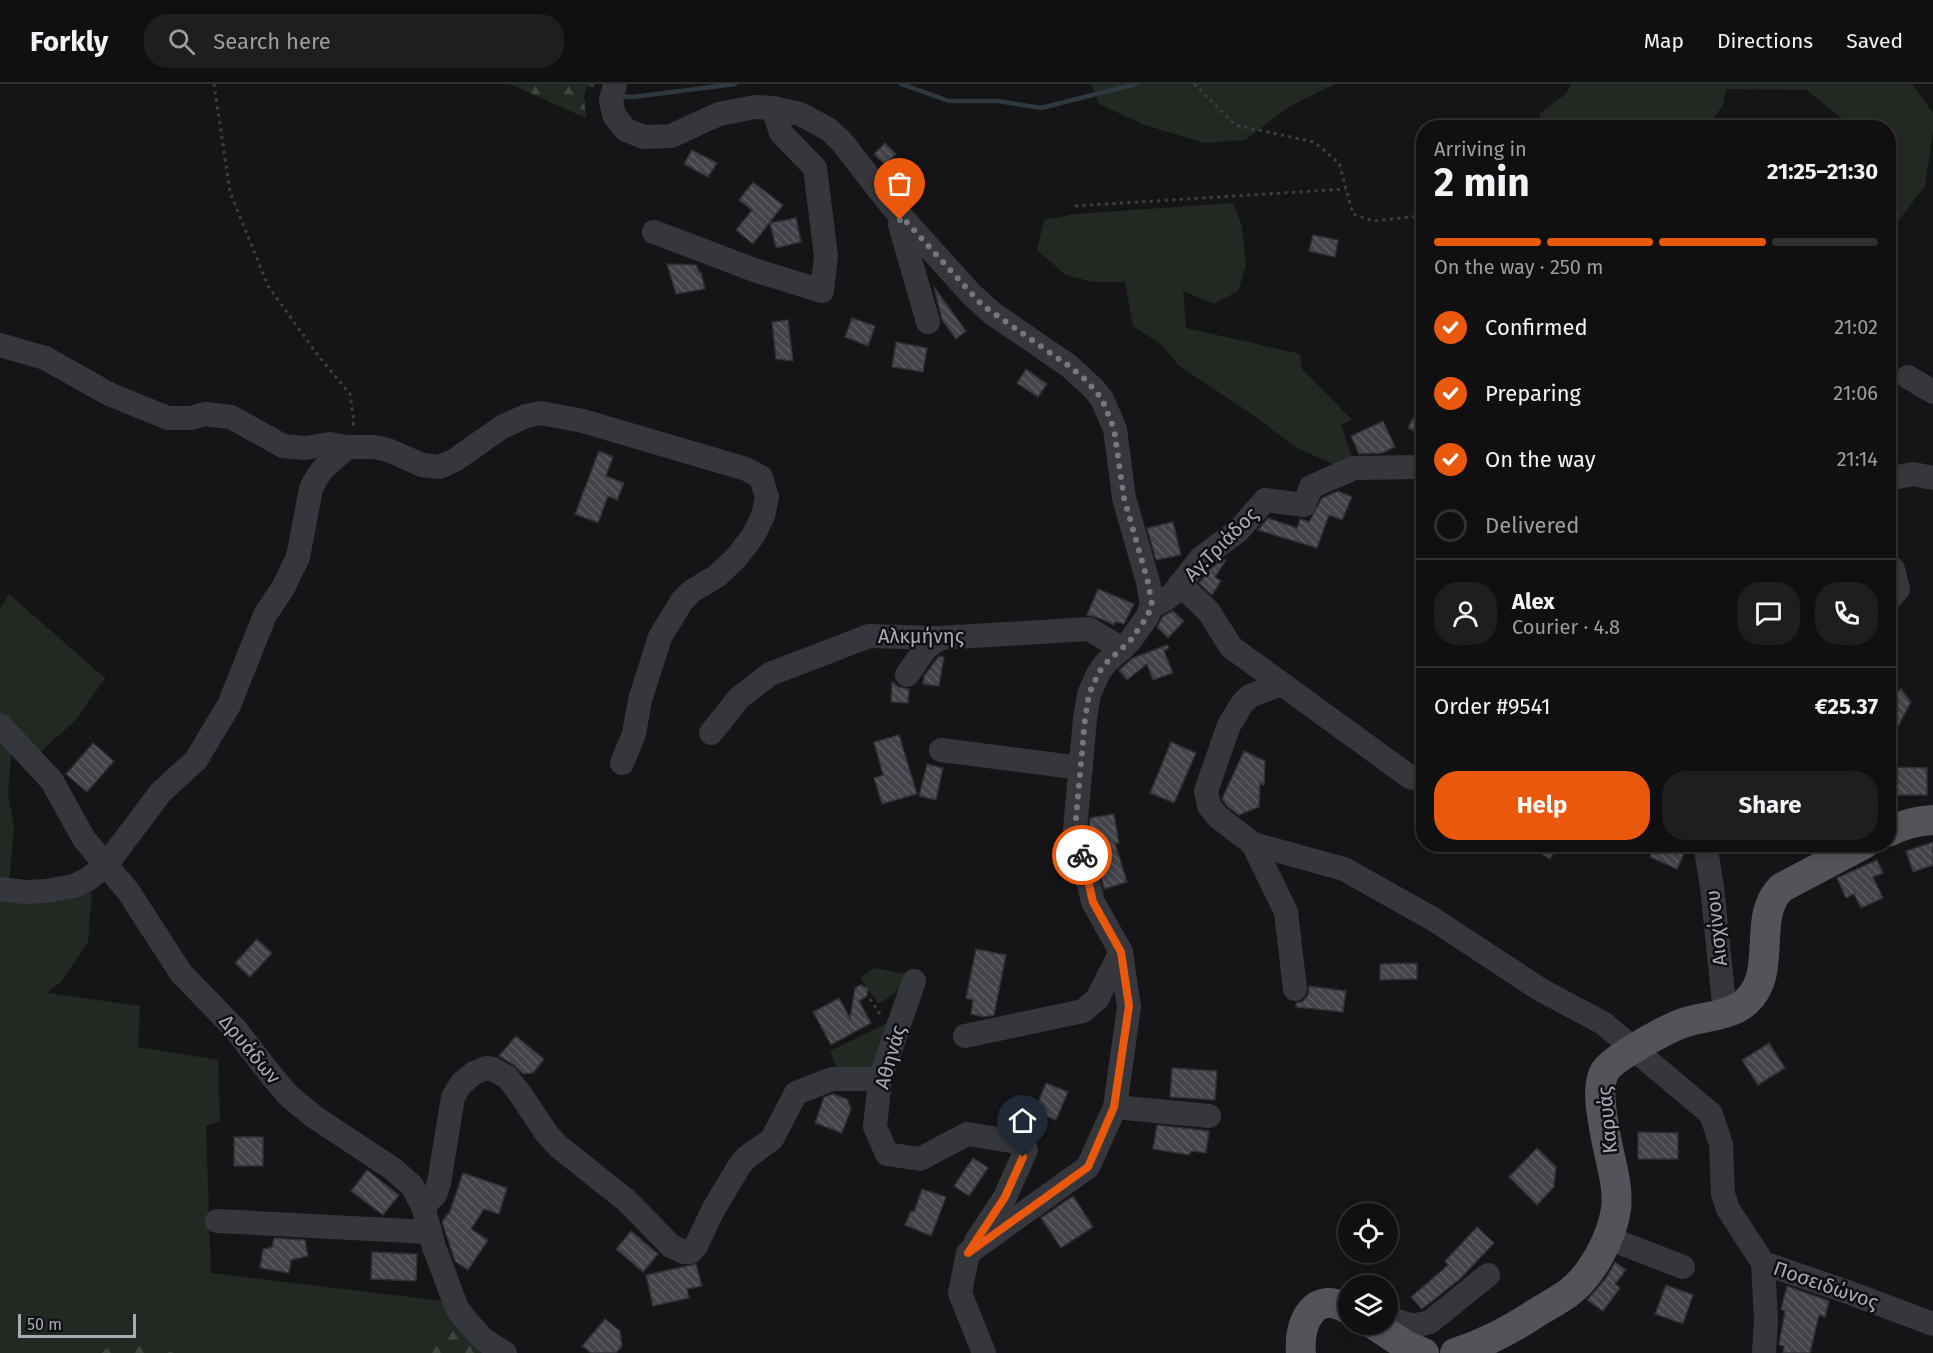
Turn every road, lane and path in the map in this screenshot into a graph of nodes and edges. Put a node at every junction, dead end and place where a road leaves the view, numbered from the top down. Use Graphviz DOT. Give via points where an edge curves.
graph roads {
  1 [pos="214,84"];
  2 [pos="615,84"];
  3 [pos="1194,84"];
  4 [pos="773,108"];
  5 [pos="1346,189"];
  6 [pos="1075,206"];
  7 [pos="1416,216"];
  8 [pos="902,217"];
  9 [pos="654,232"];
  10 [pos="928,322"];
  11 [pos="0,345"];
  12 [pos="1908,377"];
  13 [pos="1933,392"];
  14 [pos="346,447"];
  15 [pos="1416,467"];
  16 [pos="1896,477"];
  17 [pos="1933,478"];
  18 [pos="1180,584"];
  19 [pos="1152,605"];
  20 [pos="940,638"];
  21 [pos="1122,649"];
  22 [pos="907,675"];
  23 [pos="1281,684"];
  24 [pos="0,725"];
  25 [pos="711,733"];
  26 [pos="941,750"];
  27 [pos="622,763"];
  28 [pos="1081,768"];
  29 [pos="1416,779"];
  30 [pos="1933,820"];
  31 [pos="1896,828"];
  32 [pos="1253,844"];
  33 [pos="1706,852"];
  34 [pos="1849,852"];
  35 [pos="106,865"];
  36 [pos="0,889"];
  37 [pos="1121,952"];
  38 [pos="914,981"];
  39 [pos="1295,989"];
  40 [pos="870,999"];
  41 [pos="1725,1013"];
  42 [pos="880,1014"];
  43 [pos="965,1036"];
  44 [pos="1634,1049"];
  45 [pos="880,1079"];
  46 [pos="1114,1107"];
  47 [pos="1209,1116"];
  48 [pos="423,1206"];
  49 [pos="217,1221"];
  50 [pos="429,1232"];
  51 [pos="1608,1238"];
  52 [pos="968,1253"];
  53 [pos="1763,1263"];
  54 [pos="1683,1267"];
  55 [pos="1488,1275"];
  56 [pos="1338,1304"];
  57 [pos="1398,1321"];
  58 [pos="1933,1324"];
  59 [pos="1390,1335"];
  60 [pos="505,1353"];
  61 [pos="984,1353"];
  62 [pos="1301,1353"];
  63 [pos="1424,1353"];
  64 [pos="1455,1353"];
  65 [pos="1764,1353"];
  1 -- 14 [label="path" via="230,192 268,286 350,394 354,421"];
  2 -- 4 [label="street" via="611,101 614,115 626,130 644,137 671,136 727,112"];
  3 -- 5 [label="path" via="1235,125 1314,142 1339,163"];
  4 -- 8 [label="street" via="811,119 828,129"];
  4 -- 9 [label="street" via="781,133 815,168 826,256 822,291"];
  5 -- 6 [label="path"];
  5 -- 7 [label="path" via="1353,214 1372,222"];
  8 -- 10 [label="street" via="900,224"];
  8 -- 19 [label="street" via="982,305 1069,366 1102,399 1117,438 1123,491"];
  11 -- 14 [label="street" via="45,358 109,394 168,418 219,414 283,446"];
  12 -- 13 [label="street"];
  14 -- 27 [label="street" via="375,447 422,465 439,467 502,427 541,413 594,424 746,469 761,477 767,496 753,536 717,576 682,601 660,637 640,700 634,734"];
  14 -- 35 [label="street" via="315,479 298,557 265,615 218,725 196,760 161,792"];
  15 -- 18 [label="street, Αγ.Τριάδος" via="1354,468 1311,487 1305,505 1264,500 1239,530 1206,553"];
  16 -- 17 [label="street" via="1912,474"];
  18 -- 19 [label="street, Αγ.Τριάδος" via="1166,599"];
  18 -- 23 [label="street" via="1209,612 1231,647"];
  19 -- 21 [label="street"];
  20 -- 21 [label="street, Αλκμήνης" via="1089,629"];
  20 -- 22 [label="street" via="926,648"];
  20 -- 25 [label="street, Αλκμήνης" via="869,636 770,674 739,698"];
  21 -- 28 [label="street" via="1101,669 1089,694"];
  23 -- 29 [label="street"];
  23 -- 32 [label="street" via="1250,696 1236,713 1206,791 1212,811"];
  24 -- 35 [label="street, Δρυάδων" via="52,781 78,828"];
  26 -- 28 [label="street"];
  28 -- 37 [label="street" via="1075,829 1093,902"];
  30 -- 31 [label="main road"];
  32 -- 39 [label="street" via="1286,912"];
  32 -- 44 [label="street, Ποσειδώνος" via="1344,869 1433,919 1541,990 1603,1023"];
  33 -- 41 [label="street, Αισχίνου"];
  34 -- 41 [label="main road, Καρυάς" via="1774,895 1755,991 1746,1002"];
  35 -- 36 [label="street" via="65,889"];
  35 -- 48 [label="street, Δρυάδων" via="128,891 181,973 236,1030 288,1095 402,1176"];
  37 -- 43 [label="street" via="1097,999 1083,1011"];
  37 -- 46 [label="street" via="1129,1006"];
  38 -- 45 [label="street, Αθηνάς"];
  40 -- 42 [label="path"];
  41 -- 44 [label="main road, Καρυάς" via="1684,1022"];
  44 -- 51 [label="main road, Καρυάς" via="1610,1065 1602,1080 1603,1121 1616,1192"];
  44 -- 53 [label="street, Ποσειδώνος" via="1711,1114 1721,1144 1723,1194 1728,1209"];
  45 -- 48 [label="street" via="832,1079 796,1094 772,1139 740,1165 690,1252 671,1246 635,1208 553,1141 507,1077 493,1069 480,1070 465,1079 453,1097 437,1190"];
  45 -- 52 [label="street, Αθηνάς" via="875,1128 887,1154 920,1159 968,1134 1017,1142 1026,1150 1005,1197"];
  46 -- 47 [label="street"];
  46 -- 52 [label="street" via="1088,1167"];
  48 -- 50 [label="street, Δρυάδων"];
  49 -- 50 [label="street"];
  50 -- 60 [label="street, Δρυάδων" via="457,1308 483,1339"];
  51 -- 54 [label="street"];
  51 -- 64 [label="main road, Καρυάς" via="1600,1255 1568,1293 1507,1332"];
  52 -- 61 [label="street" via="960,1293"];
  53 -- 58 [label="street, Ποσειδώνος"];
  53 -- 65 [label="street"];
  55 -- 57 [label="street" via="1425,1324 1413,1326"];
  56 -- 62 [label="main road" via="1324,1302 1308,1317 1302,1330"];
  59 -- 63 [label="main road"];
}
